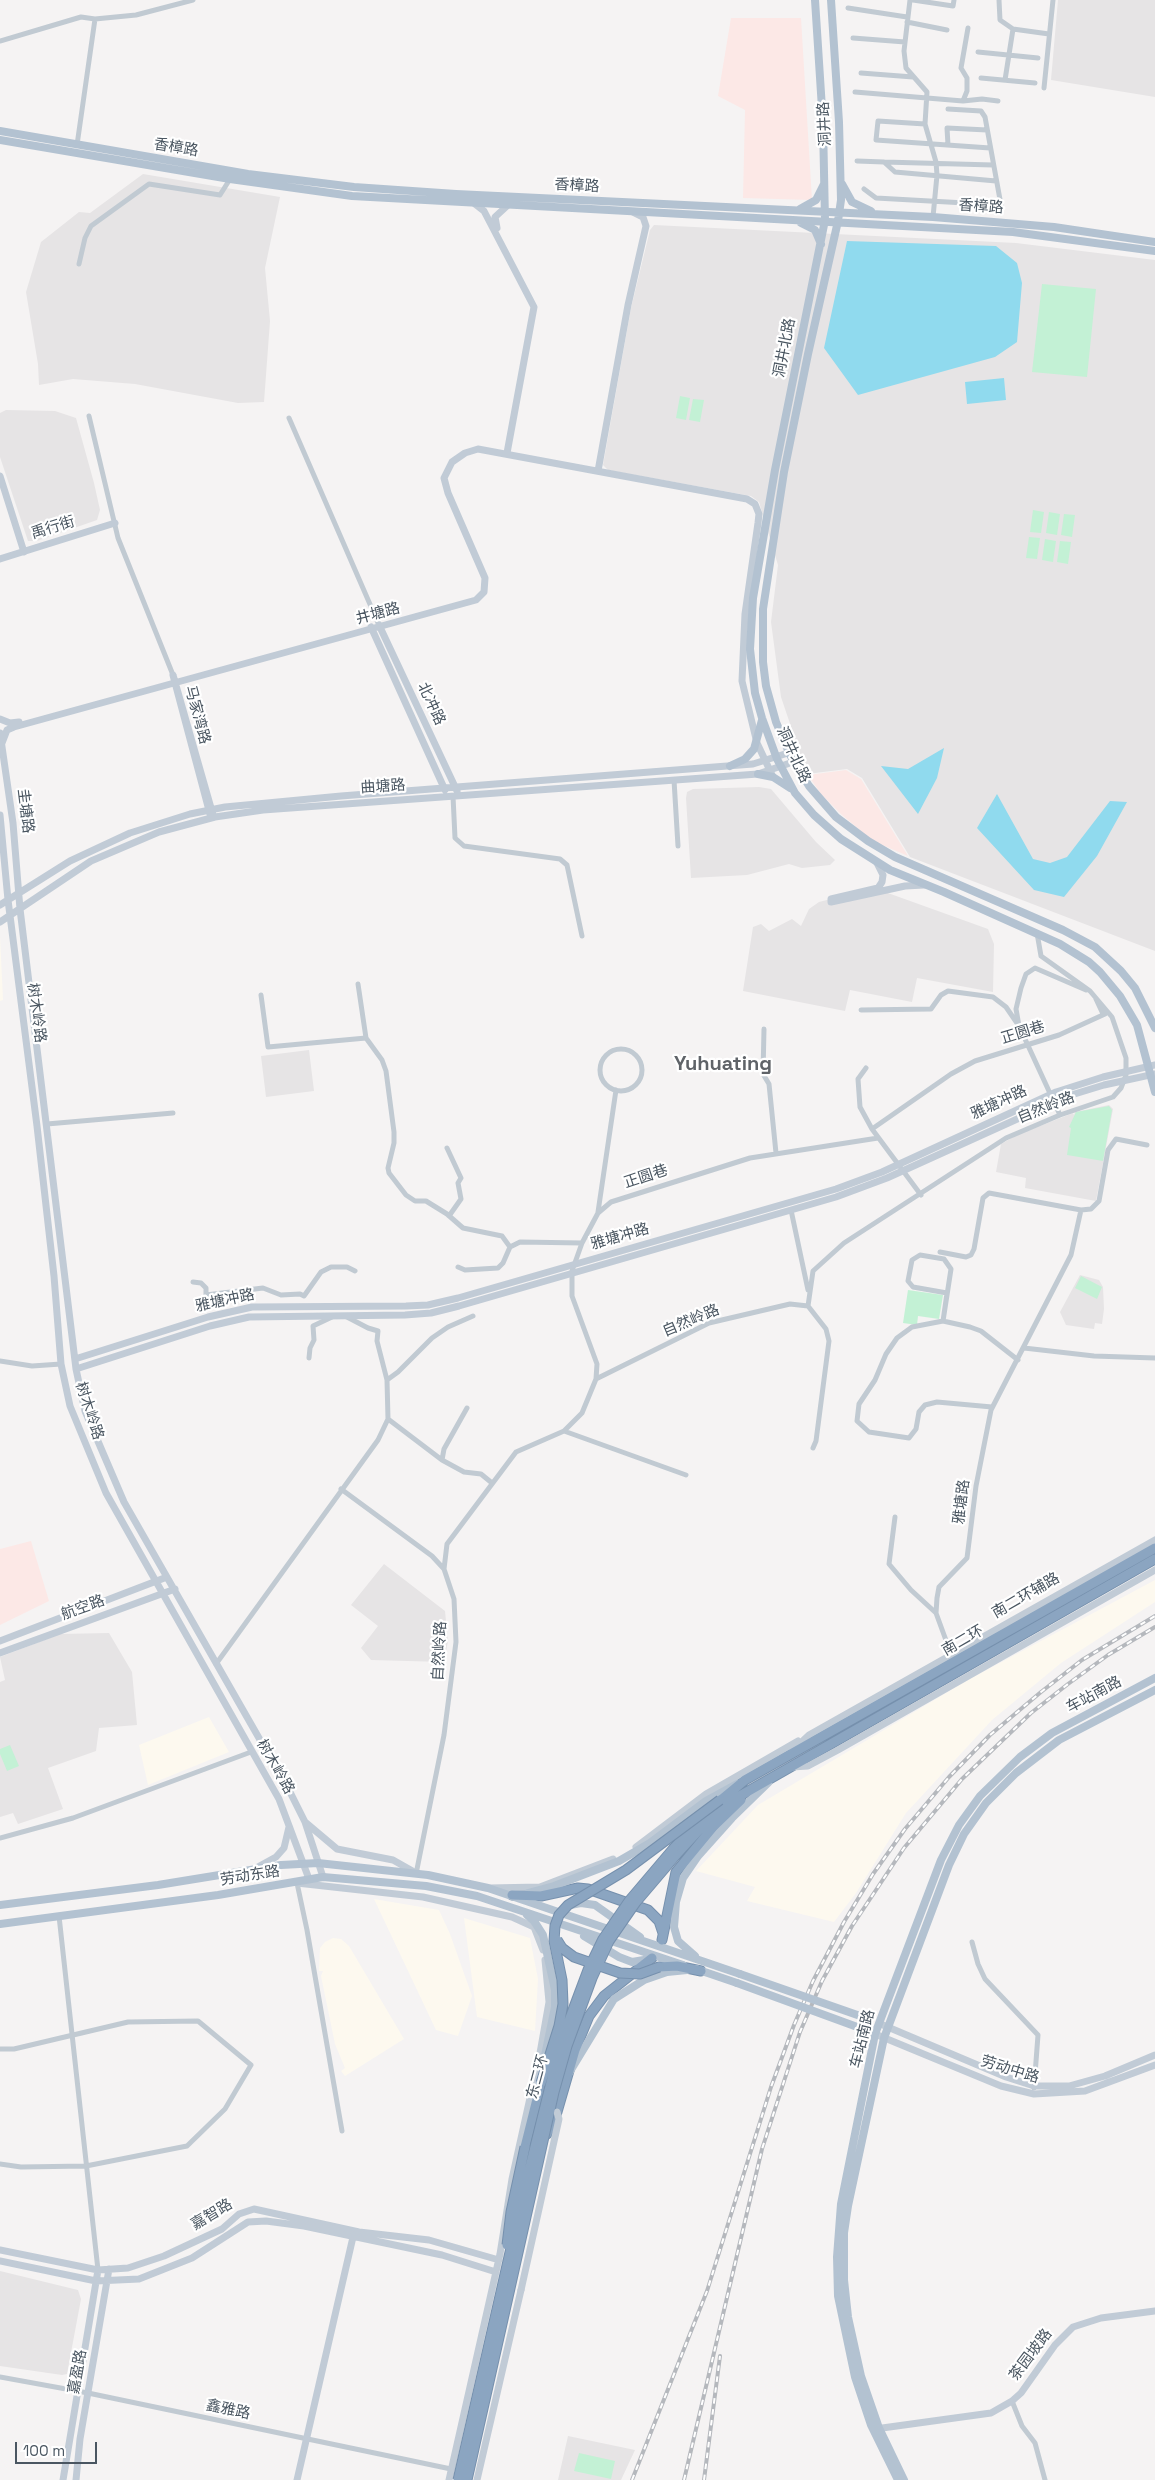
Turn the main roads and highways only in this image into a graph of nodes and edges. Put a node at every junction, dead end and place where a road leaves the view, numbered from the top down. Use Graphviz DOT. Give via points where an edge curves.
graph roads {
  1 [pos="816,0"];
  2 [pos="831,0"];
  3 [pos="0,131"];
  4 [pos="0,140"];
  5 [pos="841,179"];
  6 [pos="825,180"];
  7 [pos="790,210"];
  8 [pos="826,212"];
  9 [pos="840,213"];
  10 [pos="882,215"];
  11 [pos="786,220"];
  12 [pos="825,222"];
  13 [pos="838,222"];
  14 [pos="858,223"];
  15 [pos="1155,242"];
  16 [pos="821,246"];
  17 [pos="833,247"];
  18 [pos="1155,251"];
  19 [pos="762,718"];
  20 [pos="730,766"];
  21 [pos="758,774"];
  22 [pos="796,793"];
  23 [pos="1155,1028"];
  24 [pos="1152,1066"];
  25 [pos="1153,1075"];
  26 [pos="1155,1091"];
  27 [pos="1155,1548"];
  28 [pos="1155,1559"];
  29 [pos="1155,1678"];
  30 [pos="1155,1690"];
  31 [pos="785,1757"];
  32 [pos="792,1767"];
  33 [pos="777,1776"];
  34 [pos="746,1780"];
  35 [pos="754,1788"];
  36 [pos="720,1800"];
  37 [pos="512,1896"];
  38 [pos="503,1904"];
  39 [pos="0,1905"];
  40 [pos="568,1906"];
  41 [pos="0,1924"];
  42 [pos="569,1927"];
  43 [pos="554,1932"];
  44 [pos="647,1943"];
  45 [pos="652,1958"];
  46 [pos="701,1960"];
  47 [pos="701,1971"];
  48 [pos="880,2024"];
  49 [pos="875,2034"];
  50 [pos="569,2073"];
  51 [pos="540,2083"];
  52 [pos="545,2138"];
  53 [pos="503,2280"];
  54 [pos="876,2428"];
  55 [pos="458,2480"];
  56 [pos="468,2480"];
  57 [pos="898,2480"];
  58 [pos="904,2480"];
  1 -- 6 [label="main road, 洞井路"];
  2 -- 5 [label="main road, 洞井路"];
  3 -- 7 [label="main road, 香樟路" via="292,180 372,189"];
  4 -- 11 [label="main road, 香樟路" via="230,180 352,196"];
  5 -- 9 [label="main road, 洞井路"];
  5 -- 10 [label="main road" via="852,202"];
  6 -- 7 [label="main road" via="811,204"];
  6 -- 8 [label="main road, 洞井路"];
  7 -- 8 [label="main road, 香樟路"];
  8 -- 9 [label="main road, 香樟路"];
  8 -- 12 [label="main road, 洞井路"];
  9 -- 10 [label="main road, 香樟路"];
  9 -- 13 [label="main road, 洞井路"];
  10 -- 15 [label="main road, 香樟路" via="1054,227"];
  11 -- 12 [label="main road, 香樟路"];
  11 -- 16 [label="main road" via="815,230"];
  12 -- 13 [label="main road, 香樟路"];
  12 -- 16 [label="main road, 洞井路"];
  13 -- 14 [label="main road, 香樟路"];
  13 -- 17 [label="main road, 洞井路"];
  14 -- 17 [label="main road" via="842,231"];
  14 -- 18 [label="main road, 香樟路" via="1013,232"];
  16 -- 19 [label="main road, 洞井北路" via="775,470 753,598 750,649 755,693"];
  17 -- 23 [label="main road, 洞井北路" via="786,463 763,609 763,662 774,714 788,753 808,786 836,817 881,850 1095,947 1135,988"];
  19 -- 20 [label="main road" via="757,743 745,759"];
  19 -- 22 [label="main road, 洞井北路" via="776,757"];
  21 -- 22 [label="main road" via="772,774"];
  22 -- 24 [label="main road, 洞井北路" via="825,826 877,862 1037,933 1089,962 1131,1011"];
  24 -- 25 [label="main road, 洞井北路"];
  25 -- 26 [label="main road, 洞井北路"];
  27 -- 31 [label="highway, 南二环"];
  28 -- 32 [label="highway, 南二环"];
  29 -- 48 [label="main road, 车站南路" via="1052,1733 1020,1756 980,1796 940,1860"];
  30 -- 54 [label="main road, 车站南路" via="1059,1740 1016,1773 986,1803 964,1834 949,1865 884,2038 848,2206 843,2256 848,2317"];
  31 -- 34 [label="highway, 东二环"];
  32 -- 33 [label="highway, 东二环"];
  33 -- 35 [label="highway, 东二环"];
  33 -- 46 [label="main road" via="744,1805 687,1870 679,1889 674,1926 678,1940"];
  34 -- 36 [label="highway, 东二环"];
  34 -- 37 [label="main road" via="706,1801 635,1853 554,1886"];
  35 -- 37 [label="highway" via="714,1826 679,1867 672,1883 662,1940 662,1928 655,1915 605,1894 578,1888 541,1896"];
  35 -- 52 [label="highway, 东二环, bridge" via="724,1806 698,1831 636,1902 610,1940 567,2046"];
  36 -- 40 [label="highway, bridge" via="630,1866"];
  36 -- 53 [label="highway, 东二环, bridge" via="629,1900 611,1925 591,1963 550,2079"];
  37 -- 39 [label="main road, 劳动东路" via="416,1874 318,1863"];
  37 -- 44 [label="main road, 劳动东路"];
  38 -- 41 [label="main road, 劳动东路" via="426,1886 322,1877"];
  38 -- 42 [label="main road"];
  38 -- 51 [label="main road, bridge" via="531,1918 543,1935 555,1990 555,2007"];
  40 -- 43 [label="highway, bridge" via="556,1921"];
  40 -- 44 [label="main road, bridge" via="581,1903 595,1906"];
  42 -- 45 [label="main road" via="632,1962"];
  42 -- 47 [label="main road, 劳动中路"];
  43 -- 47 [label="highway, bridge" via="558,1944 567,1953 599,1966 631,1974 677,1966"];
  43 -- 51 [label="highway, bridge" via="563,2004"];
  44 -- 46 [label="main road, 劳动中路"];
  45 -- 50 [label="highway" via="604,1996 589,2016"];
  46 -- 48 [label="main road, 劳动中路, bridge"];
  47 -- 49 [label="main road, 劳动中路, bridge"];
  47 -- 50 [label="main road" via="675,1971 644,1980 614,1999"];
  48 -- 49 [label="main road, 车站南路"];
  49 -- 54 [label="main road, 车站南路" via="841,2204 837,2257 842,2318 855,2377"];
  50 -- 52 [label="highway, bridge"];
  51 -- 53 [label="highway, bridge" via="510,2212"];
  52 -- 56 [label="highway, 东二环, bridge"];
  53 -- 55 [label="highway, 东二环, bridge"];
  54 -- 57 [label="main road, 车站南路"];
  54 -- 58 [label="main road, 车站南路"];
}
